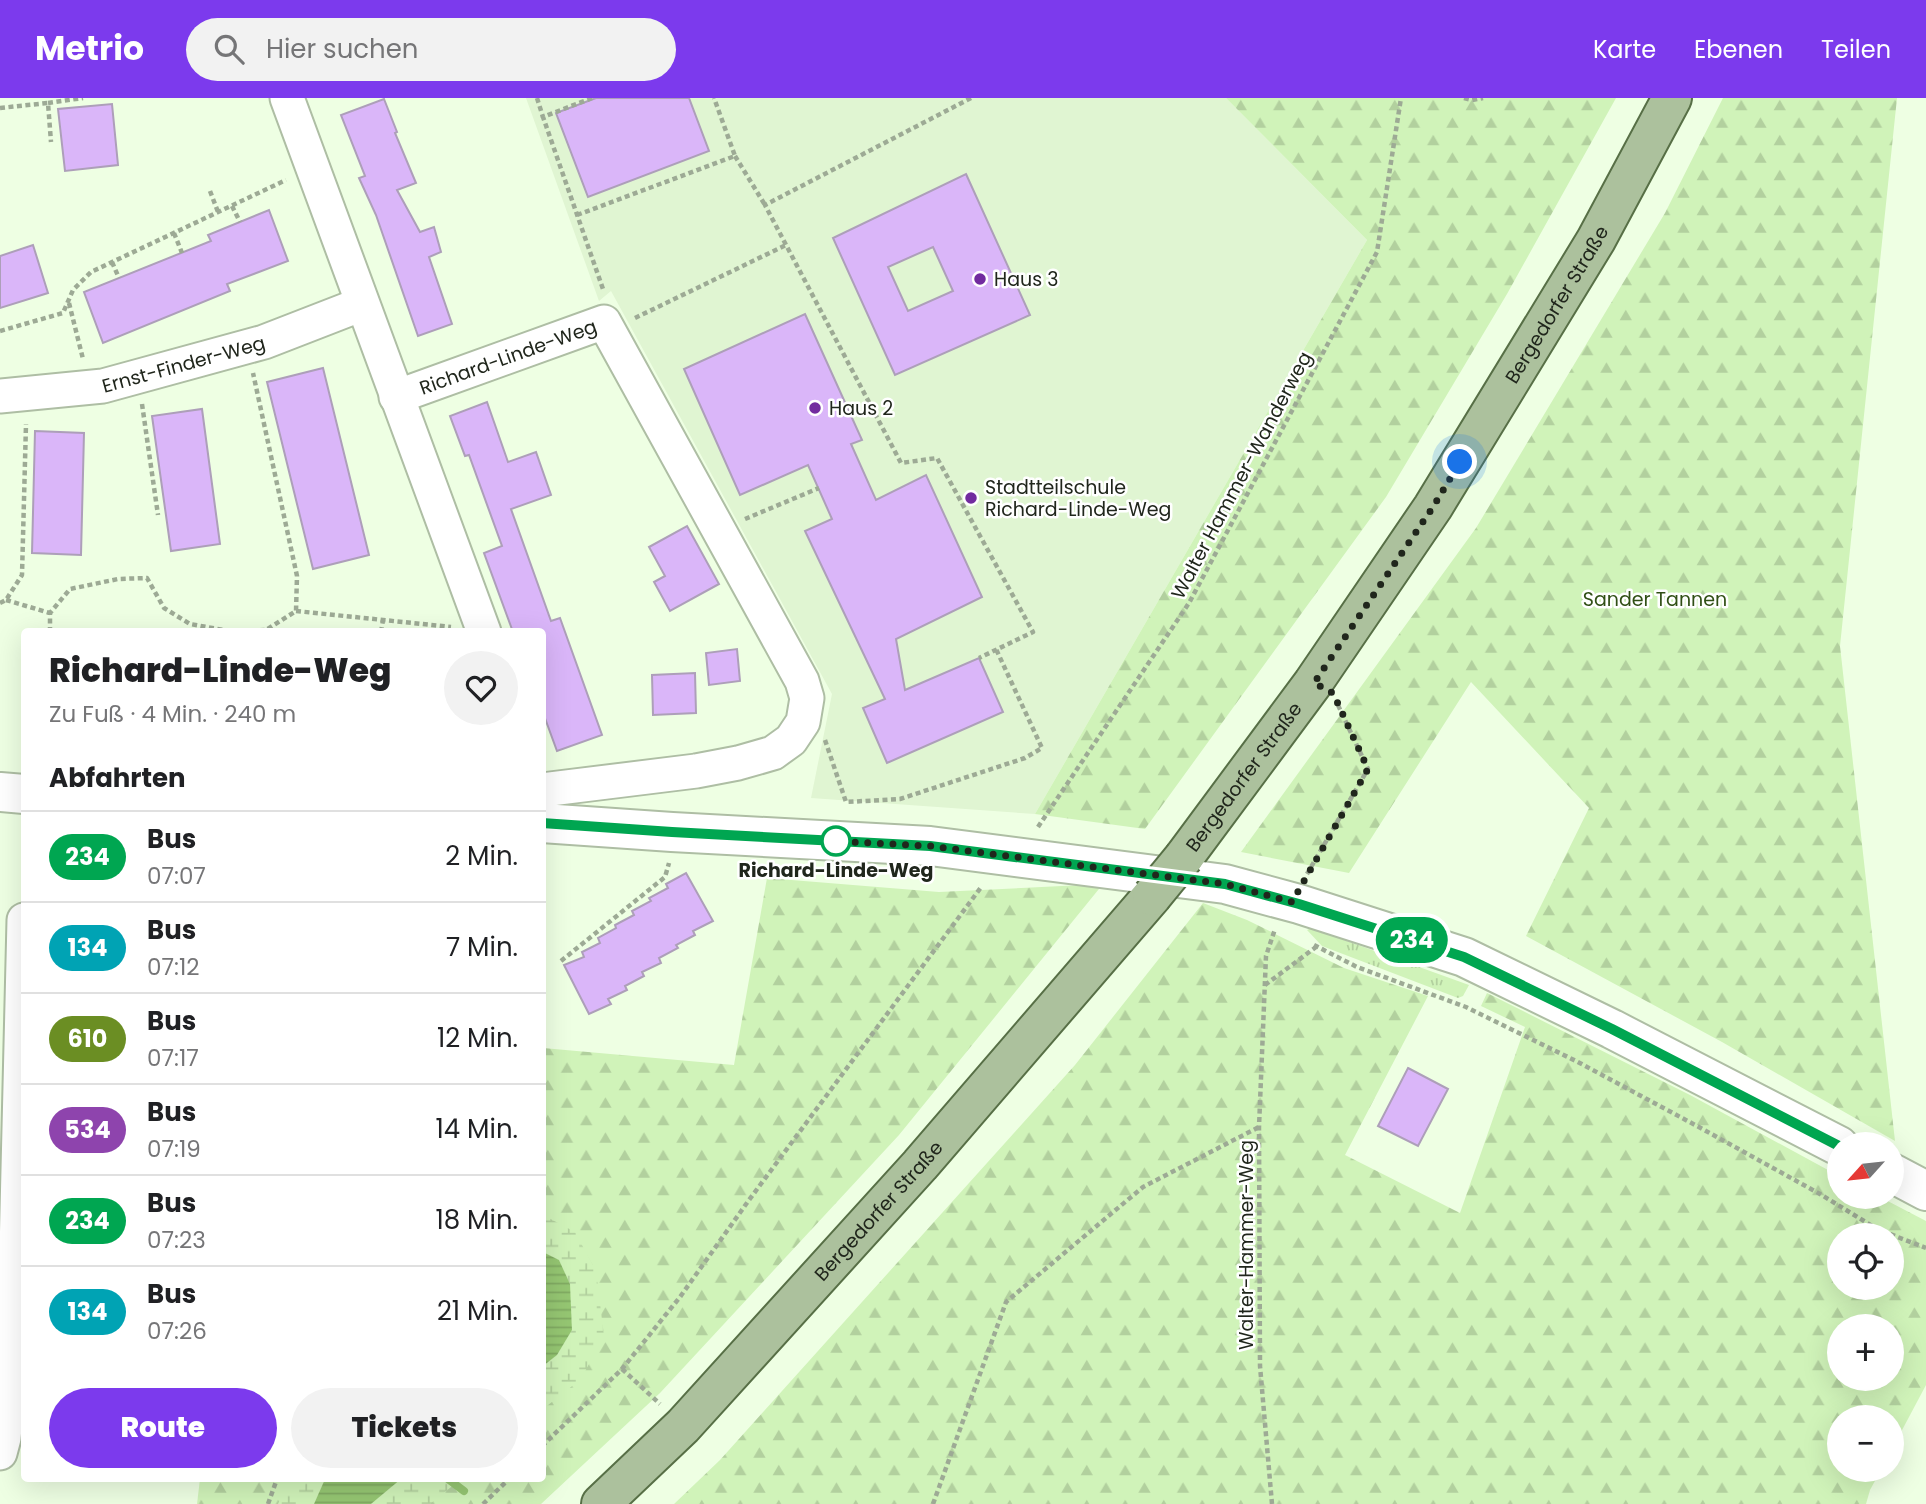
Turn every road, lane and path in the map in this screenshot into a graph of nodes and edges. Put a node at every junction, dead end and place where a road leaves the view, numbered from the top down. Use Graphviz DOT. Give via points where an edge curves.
graph roads {
  1 [pos="83,98"];
  2 [pos="287,98"];
  3 [pos="537,98"];
  4 [pos="592,98"];
  5 [pos="714,98"];
  6 [pos="971,98"];
  7 [pos="1401,98"];
  8 [pos="1464,98"];
  9 [pos="1483,98"];
  10 [pos="1672,98"];
  11 [pos="48,103"];
  12 [pos="0,108"];
  13 [pos="543,117"];
  14 [pos="51,142"];
  15 [pos="734,156"];
  16 [pos="313,168"];
  17 [pos="210,191"];
  18 [pos="765,205"];
  19 [pos="232,206"];
  20 [pos="218,212"];
  21 [pos="577,215"];
  22 [pos="240,222"];
  23 [pos="174,233"];
  24 [pos="786,245"];
  25 [pos="182,253"];
  26 [pos="112,262"];
  27 [pos="119,278"];
  28 [pos="68,301"];
  29 [pos="608,302"];
  30 [pos="362,304"];
  31 [pos="628,321"];
  32 [pos="0,331"];
  33 [pos="247,346"];
  34 [pos="138,376"];
  35 [pos="90,387"];
  36 [pos="13,395"];
  37 [pos="396,397"];
  38 [pos="818,488"];
  39 [pos="158,515"];
  40 [pos="720,532"];
  41 [pos="6,600"];
  42 [pos="0,603"];
  43 [pos="296,611"];
  44 [pos="50,612"];
  45 [pos="383,620"];
  46 [pos="50,628"];
  47 [pos="212,628"];
  48 [pos="269,628"];
  49 [pos="382,628"];
  50 [pos="456,628"];
  51 [pos="482,628"];
  52 [pos="996,649"];
  53 [pos="979,658"];
  54 [pos="1314,683"];
  55 [pos="807,709"];
  56 [pos="546,790"];
  57 [pos="0,792"];
  58 [pos="21,794"];
  59 [pos="546,823"];
  60 [pos="1033,835"];
  61 [pos="670,858"];
  62 [pos="1167,876"];
  63 [pos="978,890"];
  64 [pos="1297,892"];
  65 [pos="1308,939"];
  66 [pos="1316,947"];
  67 [pos="561,961"];
  68 [pos="1265,985"];
  69 [pos="21,1045"];
  70 [pos="1259,1127"];
  71 [pos="1827,1140"];
  72 [pos="1904,1179"];
  73 [pos="1926,1191"];
  74 [pos="1926,1248"];
  75 [pos="622,1369"];
  76 [pos="683,1426"];
  77 [pos="546,1442"];
  78 [pos="0,1453"];
  79 [pos="275,1482"];
  80 [pos="506,1482"];
  81 [pos="268,1504"];
  82 [pos="483,1504"];
  83 [pos="601,1504"];
  84 [pos="933,1504"];
  85 [pos="1272,1504"];
  1 -- 11 [label="path"];
  2 -- 16 [label="street, Richard-Linde-Weg"];
  3 -- 13 [label="path"];
  4 -- 13 [label="path"];
  5 -- 15 [label="path"];
  6 -- 18 [label="path"];
  7 -- 60 [label="path, Walter Hammer-Wanderweg" via="1377,252 1189,603"];
  8 -- 9 [label="path"];
  10 -- 54 [label="main road, Bergedorfer Straße" via="1596,240 1440,495"];
  11 -- 12 [label="path"];
  11 -- 14 [label="path"];
  13 -- 21 [label="path"];
  15 -- 18 [label="path"];
  15 -- 21 [label="path"];
  16 -- 19 [label="path"];
  16 -- 30 [label="street, Richard-Linde-Weg"];
  17 -- 20 [label="path"];
  18 -- 24 [label="path"];
  19 -- 20 [label="path"];
  19 -- 22 [label="path"];
  20 -- 23 [label="path"];
  21 -- 29 [label="path"];
  23 -- 25 [label="path"];
  23 -- 26 [label="path"];
  24 -- 31 [label="path"];
  24 -- 52 [label="path" via="901,463 937,458 1033,632"];
  26 -- 27 [label="path"];
  26 -- 28 [label="path" via="91,271"];
  28 -- 32 [label="path" via="63,313"];
  28 -- 35 [label="path"];
  30 -- 33 [label="street, Ernst-Finder-Weg"];
  30 -- 37 [label="street, Richard-Linde-Weg"];
  33 -- 34 [label="street, Ernst-Finder-Weg"];
  33 -- 43 [label="path" via="297,576"];
  34 -- 35 [label="street, Ernst-Finder-Weg"];
  34 -- 39 [label="path"];
  35 -- 36 [label="street, Ernst-Finder-Weg"];
  36 -- 41 [label="path" via="22,575"];
  37 -- 40 [label="street, Richard-Linde-Weg" via="604,322"];
  37 -- 51 [label="street, Richard-Linde-Weg"];
  38 -- 40 [label="path"];
  40 -- 55 [label="street, Richard-Linde-Weg" via="802,681"];
  41 -- 42 [label="path"];
  41 -- 44 [label="path"];
  43 -- 45 [label="path"];
  43 -- 48 [label="path"];
  44 -- 46 [label="path"];
  44 -- 47 [label="path" via="70,589 148,578 164,608 190,624"];
  45 -- 49 [label="path"];
  45 -- 50 [label="path"];
  52 -- 53 [label="path"];
  52 -- 55 [label="path" via="1042,748 1025,758 900,799 846,802 821,730"];
  54 -- 62 [label="main road, Bergedorfer Straße"];
  54 -- 64 [label="path, Walter-Hammer-Weg" via="1333,693 1368,769"];
  55 -- 56 [label="street" via="791,740 761,757 696,771"];
  57 -- 58 [label="street"];
  59 -- 62 [label="street" via="930,846"];
  61 -- 67 [label="path" via="664,877"];
  62 -- 64 [label="street"];
  62 -- 76 [label="main road, Bergedorfer Straße" via="920,1165"];
  63 -- 75 [label="path" via="680,1297"];
  64 -- 68 [label="path, Walter-Hammer-Weg" via="1274,930 1266,956"];
  64 -- 71 [label="street" via="1464,957"];
  65 -- 66 [label="path"];
  66 -- 68 [label="path"];
  66 -- 74 [label="path" via="1466,1007 1576,1061 1877,1229"];
  68 -- 70 [label="path, Walter-Hammer-Weg"];
  69 -- 78 [label="street" via="14,1336"];
  70 -- 84 [label="path" via="1143,1187 1006,1302"];
  70 -- 85 [label="path, Walter-Hammer-Weg" via="1260,1366"];
  72 -- 73 [label="street"];
  75 -- 76 [label="path"];
  75 -- 77 [label="path"];
  76 -- 83 [label="main road, Bergedorfer Straße"];
  79 -- 81 [label="path"];
  80 -- 82 [label="path"];
}
